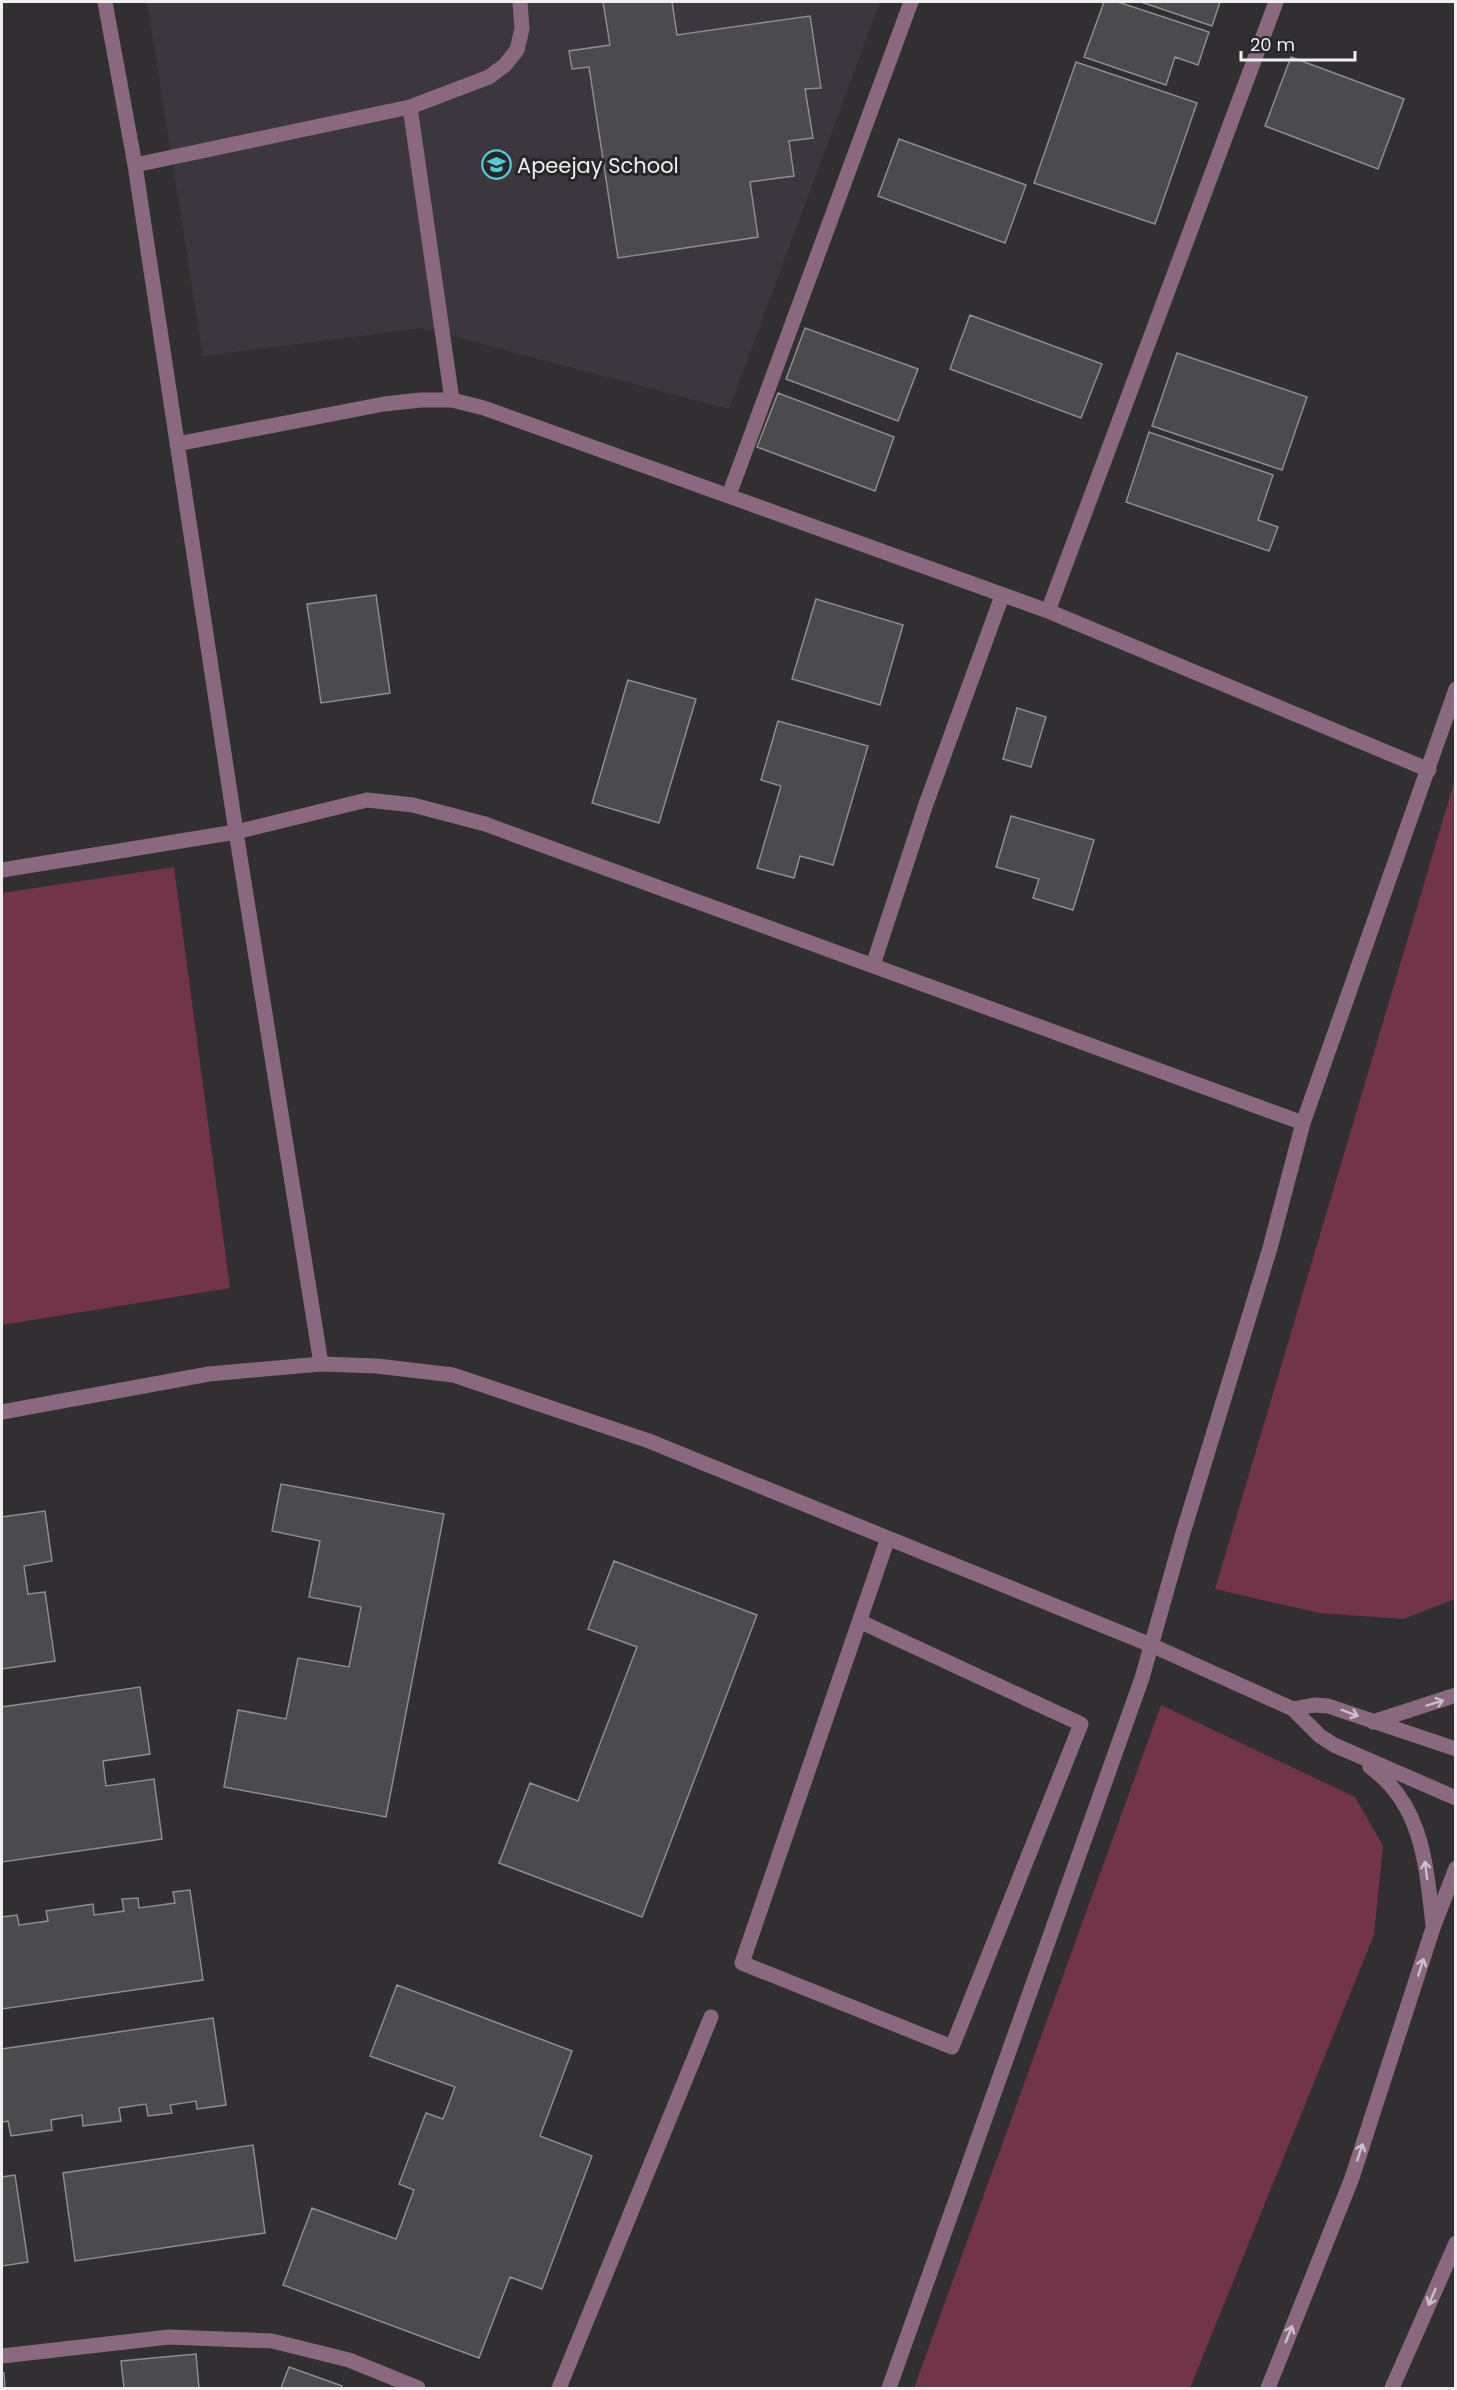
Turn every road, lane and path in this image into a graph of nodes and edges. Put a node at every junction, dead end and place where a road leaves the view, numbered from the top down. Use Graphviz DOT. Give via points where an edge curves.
graph roads {
  1 [pos="105,2"];
  2 [pos="520,2"];
  3 [pos="911,2"];
  4 [pos="1276,2"];
  5 [pos="410,107"];
  6 [pos="135,165"];
  7 [pos="452,400"];
  8 [pos="177,444"];
  9 [pos="729,495"];
  10 [pos="1002,596"];
  11 [pos="1048,611"];
  12 [pos="1455,688"];
  13 [pos="1429,770"];
  14 [pos="236,832"];
  15 [pos="2,870"];
  16 [pos="873,965"];
  17 [pos="1303,1123"];
  18 [pos="321,1364"];
  19 [pos="2,1412"];
  20 [pos="888,1538"];
  21 [pos="861,1622"];
  22 [pos="1152,1645"];
  23 [pos="1455,1695"];
  24 [pos="1293,1709"];
  25 [pos="1373,1722"];
  26 [pos="1455,1749"];
  27 [pos="1345,1750"];
  28 [pos="1455,1798"];
  29 [pos="1455,1868"];
  30 [pos="1433,1928"];
  31 [pos="711,2017"];
  32 [pos="1455,2243"];
  33 [pos="2,2356"];
  34 [pos="418,2388"];
  35 [pos="559,2388"];
  36 [pos="889,2388"];
  37 [pos="1268,2388"];
  38 [pos="1392,2388"];
  1 -- 6 [label="street"];
  2 -- 5 [label="street" via="522,29 517,50 505,65 489,77"];
  3 -- 9 [label="street"];
  4 -- 11 [label="street"];
  5 -- 6 [label="street"];
  5 -- 7 [label="street"];
  6 -- 8 [label="street"];
  7 -- 8 [label="street" via="384,404"];
  7 -- 9 [label="street"];
  8 -- 14 [label="street"];
  9 -- 10 [label="street"];
  10 -- 11 [label="street"];
  10 -- 16 [label="street" via="926,804"];
  11 -- 13 [label="street"];
  12 -- 13 [label="street"];
  13 -- 17 [label="street"];
  14 -- 15 [label="street"];
  14 -- 16 [label="street" via="367,800 413,805 485,824"];
  14 -- 18 [label="street"];
  16 -- 17 [label="street"];
  17 -- 22 [label="street" via="1270,1248 1182,1533"];
  18 -- 19 [label="street" via="209,1374"];
  18 -- 20 [label="street" via="453,1375 649,1441"];
  20 -- 21 [label="street"];
  20 -- 22 [label="street"];
  21 -- 21 [label="street" via="1081,1724 952,2047 742,1963"];
  22 -- 24 [label="street"];
  22 -- 36 [label="street"];
  25 -- 23 [label="street, one-way"];
  24 -- 25 [label="street, one-way" via="1328,1706"];
  24 -- 27 [label="street" via="1320,1736"];
  25 -- 26 [label="street"];
  27 -- 28 [label="street"];
  30 -- 27 [label="street, one-way" via="1425,1857 1411,1818 1385,1778"];
  29 -- 30 [label="street"];
  37 -- 30 [label="street, one-way" via="1352,2178"];
  31 -- 35 [label="street"];
  32 -- 38 [label="street, one-way"];
  33 -- 34 [label="street" via="169,2337 272,2341 349,2360"];
}
